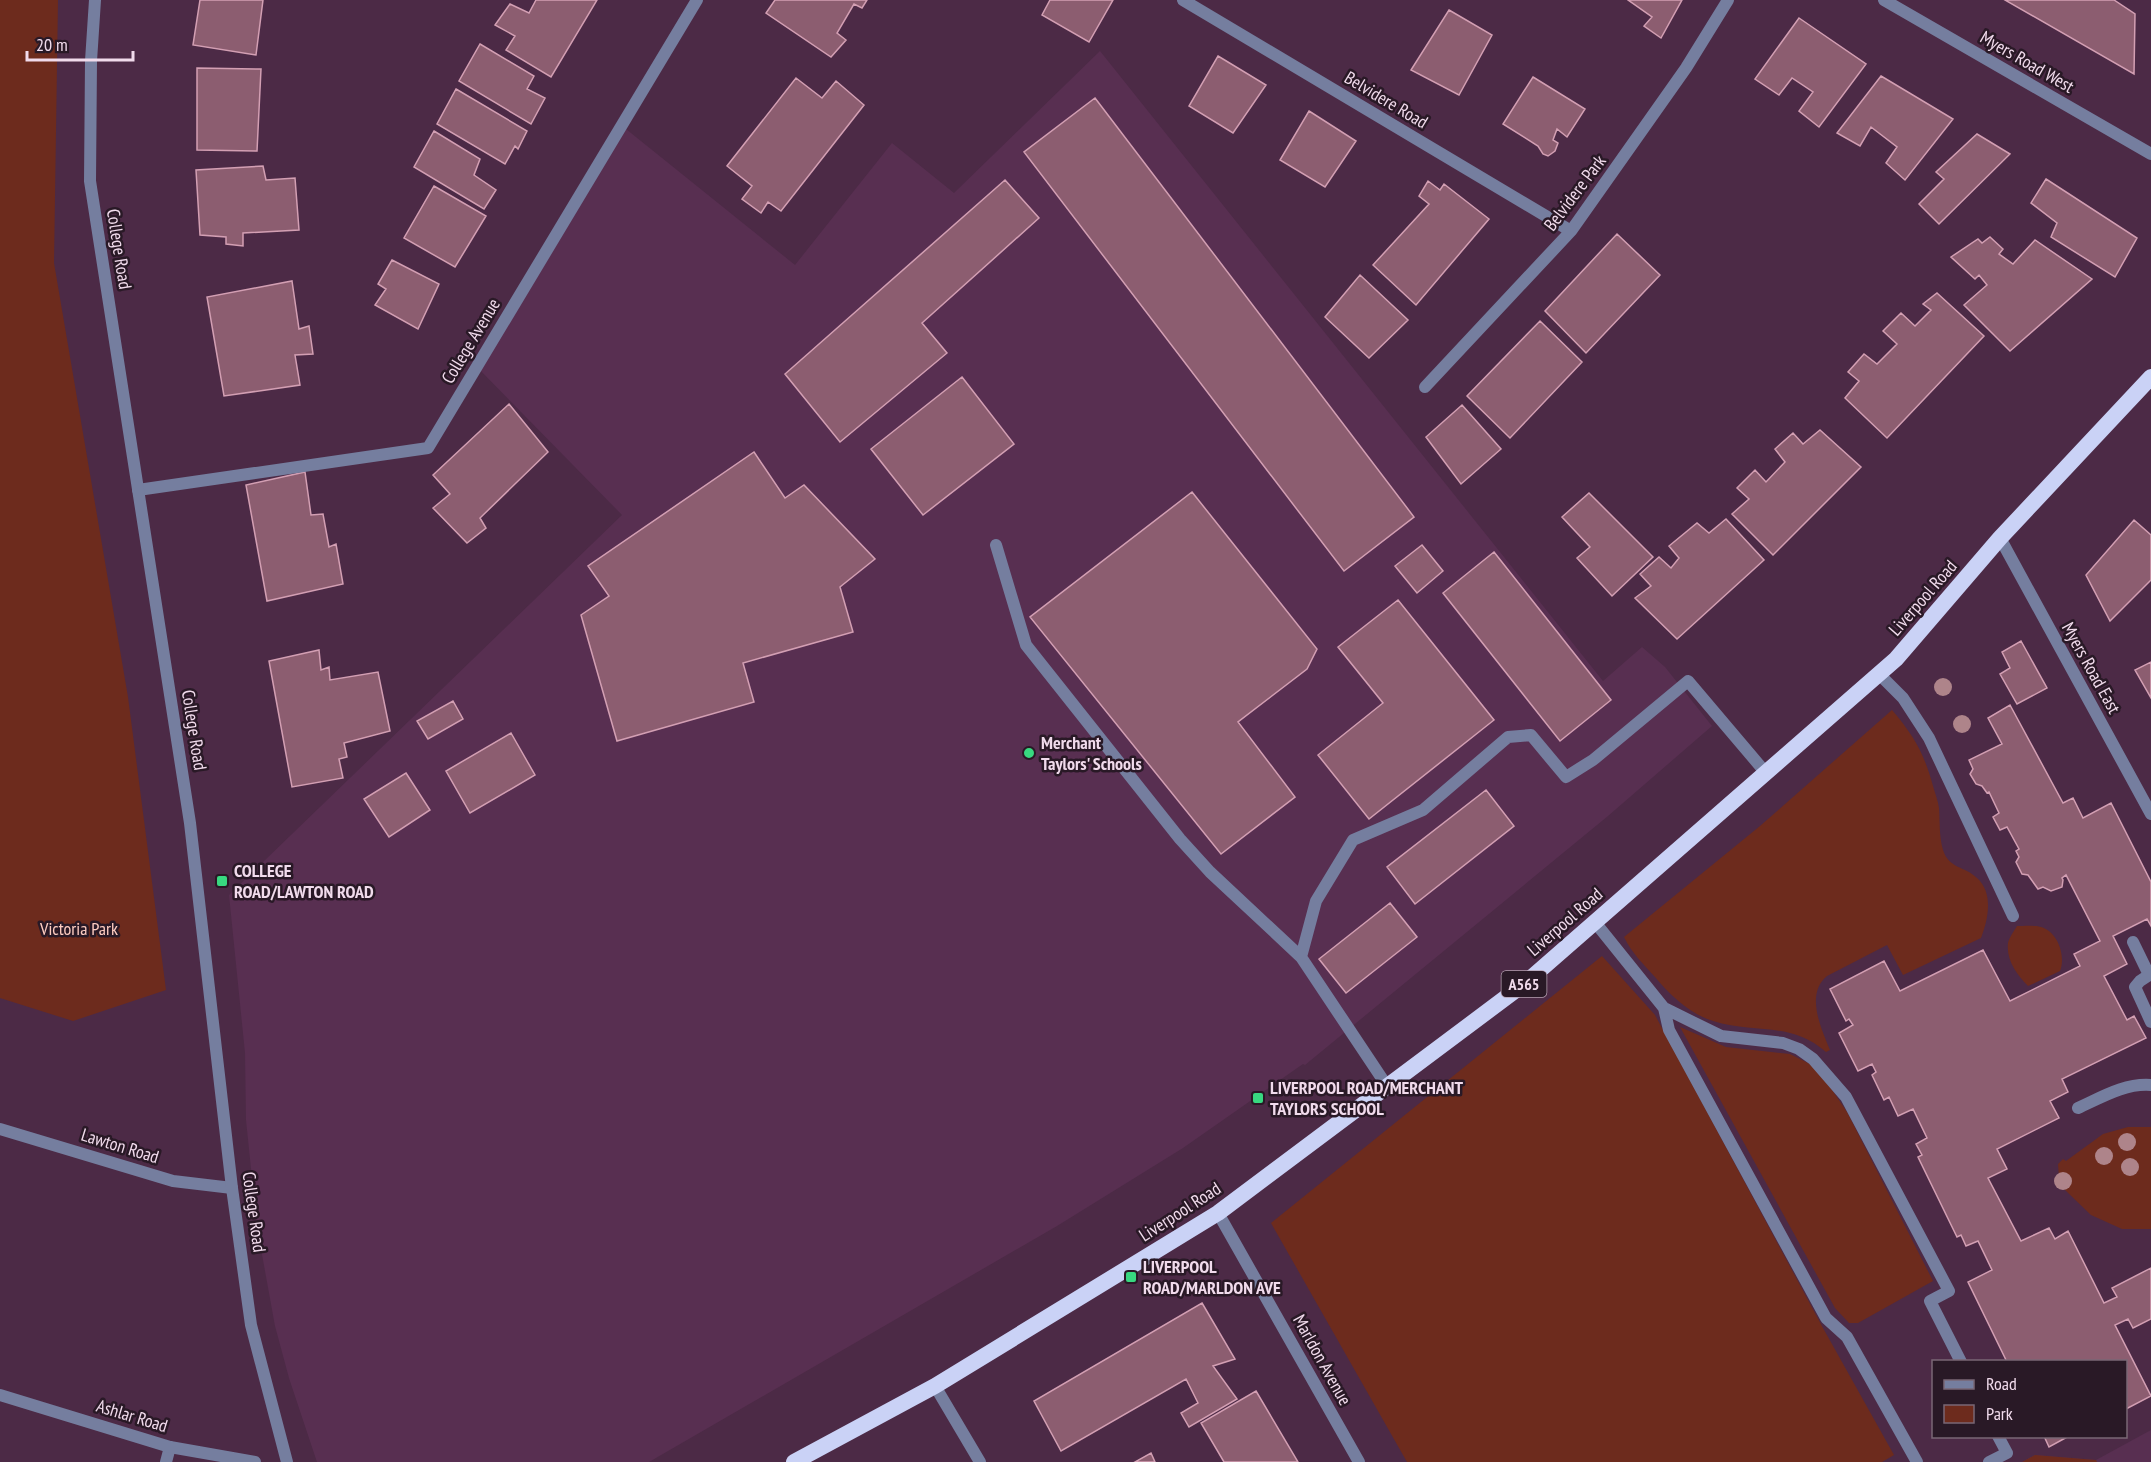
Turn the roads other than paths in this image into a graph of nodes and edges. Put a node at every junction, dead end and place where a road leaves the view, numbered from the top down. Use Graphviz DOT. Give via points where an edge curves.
graph roads {
  1 [pos="95,0"];
  2 [pos="697,0"];
  3 [pos="1183,0"];
  4 [pos="1728,0"];
  5 [pos="1884,0"];
  6 [pos="2151,154"];
  7 [pos="1571,231"];
  8 [pos="2151,377"];
  9 [pos="1425,387"];
  10 [pos="138,490"];
  11 [pos="2000,538"];
  12 [pos="996,545"];
  13 [pos="1879,674"];
  14 [pos="1766,773"];
  15 [pos="2151,814"];
  16 [pos="2013,916"];
  17 [pos="1594,921"];
  18 [pos="2133,942"];
  19 [pos="1301,957"];
  20 [pos="1664,1008"];
  21 [pos="2151,1022"];
  22 [pos="2151,1085"];
  23 [pos="1387,1086"];
  24 [pos="2078,1108"];
  25 [pos="0,1129"];
  26 [pos="232,1188"];
  27 [pos="1218,1213"];
  28 [pos="1960,1360"];
  29 [pos="935,1386"];
  30 [pos="0,1395"];
  31 [pos="1999,1438"];
  32 [pos="170,1446"];
  33 [pos="166,1462"];
  34 [pos="255,1462"];
  35 [pos="287,1462"];
  36 [pos="794,1462"];
  37 [pos="980,1462"];
  38 [pos="1359,1462"];
  39 [pos="1917,1462"];
  40 [pos="1989,1462"];
  1 -- 10 [label="street, College Road" via="90,181"];
  2 -- 10 [label="street, College Avenue" via="428,448"];
  3 -- 7 [label="street, Belvidere Road"];
  4 -- 7 [label="street, Belvidere Park" via="1686,68"];
  5 -- 6 [label="street, Myers Road West"];
  7 -- 9 [label="street, Belvidere Park"];
  8 -- 11 [label="highway, Liverpool Road / A565"];
  10 -- 26 [label="street, College Road" via="190,823"];
  11 -- 13 [label="highway, Liverpool Road / A565"];
  11 -- 15 [label="street, Myers Road East"];
  12 -- 19 [label="street" via="1026,645 1180,839 1210,873"];
  13 -- 14 [label="highway, Liverpool Road / A565"];
  13 -- 16 [label="street" via="1903,698 1929,738"];
  14 -- 17 [label="highway, Liverpool Road / A565"];
  14 -- 19 [label="street" via="1688,681 1593,760 1566,777 1531,735 1508,737 1422,810 1353,840 1316,901"];
  17 -- 20 [label="street"];
  17 -- 23 [label="highway, Liverpool Road / A565" via="1524,984"];
  18 -- 21 [label="street" via="2149,975 2135,987"];
  19 -- 23 [label="street"];
  20 -- 28 [label="street" via="1721,1036 1783,1042 1799,1048 1827,1073 1846,1097 1949,1292 1930,1301"];
  20 -- 39 [label="street" via="1669,1030 1826,1318 1847,1337"];
  22 -- 24 [label="street" via="2122,1088"];
  23 -- 27 [label="highway, Liverpool Road / A565"];
  25 -- 26 [label="street, Lawton Road" via="173,1181"];
  26 -- 35 [label="street, College Road" via="251,1325"];
  27 -- 29 [label="highway, Liverpool Road / A565"];
  27 -- 38 [label="street, Marldon Avenue"];
  29 -- 36 [label="highway, Liverpool Road / A565"];
  29 -- 37 [label="street"];
  30 -- 32 [label="street, Ashlar Road"];
  31 -- 40 [label="street" via="2007,1453"];
  32 -- 33 [label="street"];
  32 -- 34 [label="street, Ashlar Road"];
}
